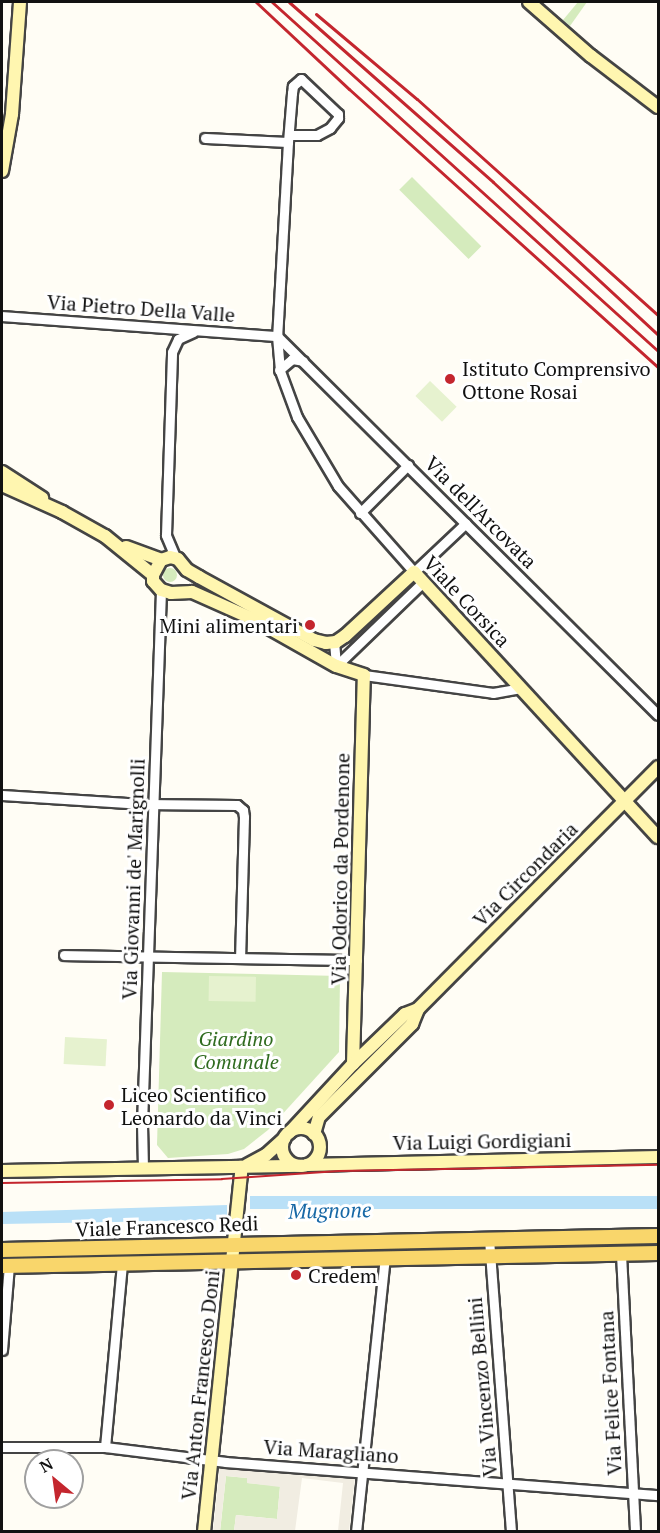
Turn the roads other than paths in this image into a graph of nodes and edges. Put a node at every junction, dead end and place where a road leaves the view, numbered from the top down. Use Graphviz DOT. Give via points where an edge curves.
graph roads {
  1 [pos="20,2"];
  2 [pos="529,2"];
  3 [pos="658,107"];
  4 [pos="205,138"];
  5 [pos="288,138"];
  6 [pos="2,171"];
  7 [pos="2,316"];
  8 [pos="200,331"];
  9 [pos="277,336"];
  10 [pos="304,362"];
  11 [pos="279,370"];
  12 [pos="408,465"];
  13 [pos="2,472"];
  14 [pos="2,485"];
  15 [pos="18,494"];
  16 [pos="2,497"];
  17 [pos="62,512"];
  18 [pos="360,513"];
  19 [pos="466,524"];
  20 [pos="118,544"];
  21 [pos="176,559"];
  22 [pos="161,560"];
  23 [pos="187,570"];
  24 [pos="414,572"];
  25 [pos="153,575"];
  26 [pos="423,582"];
  27 [pos="161,591"];
  28 [pos="178,591"];
  29 [pos="334,642"];
  30 [pos="336,666"];
  31 [pos="364,675"];
  32 [pos="521,688"];
  33 [pos="658,715"];
  34 [pos="658,767"];
  35 [pos="2,795"];
  36 [pos="626,801"];
  37 [pos="153,804"];
  38 [pos="658,837"];
  39 [pos="64,955"];
  40 [pos="148,956"];
  41 [pos="240,957"];
  42 [pos="357,960"];
  43 [pos="418,1009"];
  44 [pos="353,1064"];
  45 [pos="314,1134"];
  46 [pos="287,1136"];
  47 [pos="658,1157"];
  48 [pos="304,1165"];
  49 [pos="242,1167"];
  50 [pos="143,1168"];
  51 [pos="2,1171"];
  52 [pos="658,1236"];
  53 [pos="489,1239"];
  54 [pos="235,1243"];
  55 [pos="2,1250"];
  56 [pos="658,1253"];
  57 [pos="621,1254"];
  58 [pos="490,1255"];
  59 [pos="385,1258"];
  60 [pos="232,1261"];
  61 [pos="5,1265"];
  62 [pos="122,1265"];
  63 [pos="2,1350"];
  64 [pos="105,1446"];
  65 [pos="2,1447"];
  66 [pos="212,1460"];
  67 [pos="364,1471"];
  68 [pos="508,1483"];
  69 [pos="632,1493"];
  70 [pos="658,1495"];
  71 [pos="204,1532"];
  72 [pos="356,1532"];
  73 [pos="511,1532"];
  74 [pos="635,1532"];
  1 -- 6 [label="street" via="12,114"];
  2 -- 3 [label="street"];
  4 -- 5 [label="street, Viale Corsica"];
  5 -- 5 [label="street, Viale Corsica" via="317,135 338,118 301,79 293,86"];
  5 -- 9 [label="street, Viale Corsica"];
  7 -- 8 [label="street, Via Pietro Della Valle"];
  8 -- 9 [label="street, Via Pietro Della Valle"];
  8 -- 21 [label="street" via="182,336 172,352 166,536"];
  9 -- 10 [label="street, Via dell'Arcovata"];
  9 -- 11 [label="street, Viale Corsica"];
  10 -- 11 [label="street" via="292,359"];
  10 -- 12 [label="street, Via dell'Arcovata"];
  11 -- 18 [label="street, Viale Corsica" via="297,417 319,458"];
  12 -- 18 [label="street"];
  12 -- 19 [label="street, Via dell'Arcovata"];
  13 -- 17 [label="street"];
  14 -- 15 [label="street"];
  15 -- 16 [label="street"];
  15 -- 17 [label="street"];
  17 -- 20 [label="street"];
  18 -- 24 [label="street, Viale Corsica"];
  19 -- 24 [label="street"];
  19 -- 33 [label="street, Via dell'Arcovata"];
  20 -- 22 [label="street"];
  20 -- 25 [label="street"];
  21 -- 22 [label="street"];
  21 -- 23 [label="street"];
  22 -- 25 [label="street"];
  23 -- 28 [label="street" via="187,581"];
  23 -- 29 [label="street" via="314,640"];
  24 -- 26 [label="street, Viale Corsica"];
  24 -- 29 [label="street"];
  25 -- 27 [label="street"];
  26 -- 30 [label="street"];
  26 -- 32 [label="street, Viale Corsica"];
  27 -- 28 [label="street"];
  27 -- 37 [label="street, Via Giovanni de' Marignolli"];
  28 -- 30 [label="street" via="192,592 254,619"];
  29 -- 30 [label="street"];
  30 -- 31 [label="street"];
  31 -- 32 [label="street" via="493,693"];
  31 -- 42 [label="street, Via Odorico da Pordenone"];
  32 -- 36 [label="street, Viale Corsica"];
  34 -- 36 [label="street, Via Circondaria"];
  35 -- 37 [label="street"];
  36 -- 38 [label="street, Viale Corsica"];
  36 -- 43 [label="street, Via Circondaria"];
  37 -- 40 [label="street, Via Giovanni de' Marignolli"];
  37 -- 41 [label="street" via="237,806 243,810"];
  39 -- 40 [label="street"];
  40 -- 41 [label="street"];
  40 -- 50 [label="street, Via Giovanni de' Marignolli"];
  41 -- 42 [label="street"];
  42 -- 44 [label="street, Via Odorico da Pordenone"];
  43 -- 44 [label="street, Via Circondaria" via="405,1014"];
  43 -- 45 [label="street, Via Circondaria" via="412,1024 319,1117"];
  44 -- 46 [label="street, Via Circondaria"];
  45 -- 46 [label="street" via="303,1129"];
  45 -- 48 [label="street, Via Circondaria" via="320,1150 314,1161"];
  46 -- 48 [label="street" via="285,1157 292,1164"];
  46 -- 49 [label="street, Via Circondaria" via="262,1158"];
  47 -- 48 [label="street, Via Luigi Gordigiani"];
  48 -- 49 [label="street, Via Luigi Gordigiani"];
  49 -- 50 [label="street, Via Luigi Gordigiani"];
  49 -- 54 [label="street, Via Anton Francesco Doni"];
  50 -- 51 [label="street, Via Luigi Gordigiani"];
  52 -- 53 [label="main road, Viale Francesco Redi"];
  53 -- 54 [label="main road, Viale Francesco Redi"];
  53 -- 58 [label="street, Via Vincenzo Bellini"];
  54 -- 55 [label="main road, Viale Francesco Redi"];
  54 -- 60 [label="street, Via Anton Francesco Doni"];
  56 -- 57 [label="main road, Viale Francesco Redi"];
  57 -- 58 [label="main road, Viale Francesco Redi"];
  57 -- 69 [label="street, Via Felice Fontana"];
  58 -- 59 [label="main road, Viale Francesco Redi"];
  58 -- 68 [label="street, Via Vincenzo Bellini"];
  59 -- 60 [label="main road, Viale Francesco Redi"];
  59 -- 67 [label="street"];
  60 -- 62 [label="main road, Viale Francesco Redi"];
  60 -- 66 [label="street, Via Anton Francesco Doni"];
  61 -- 62 [label="main road, Viale Francesco Redi"];
  61 -- 63 [label="street"];
  62 -- 64 [label="street"];
  64 -- 65 [label="street, Via Maragliano"];
  64 -- 66 [label="street, Via Maragliano"];
  66 -- 67 [label="street, Via Maragliano"];
  66 -- 71 [label="street, Via Anton Francesco Doni"];
  67 -- 68 [label="street, Via Maragliano"];
  67 -- 72 [label="street"];
  68 -- 69 [label="street, Via Maragliano"];
  68 -- 73 [label="street, Via Vincenzo Bellini"];
  69 -- 70 [label="street, Via Maragliano"];
  69 -- 74 [label="street, Via Felice Fontana"];
}
